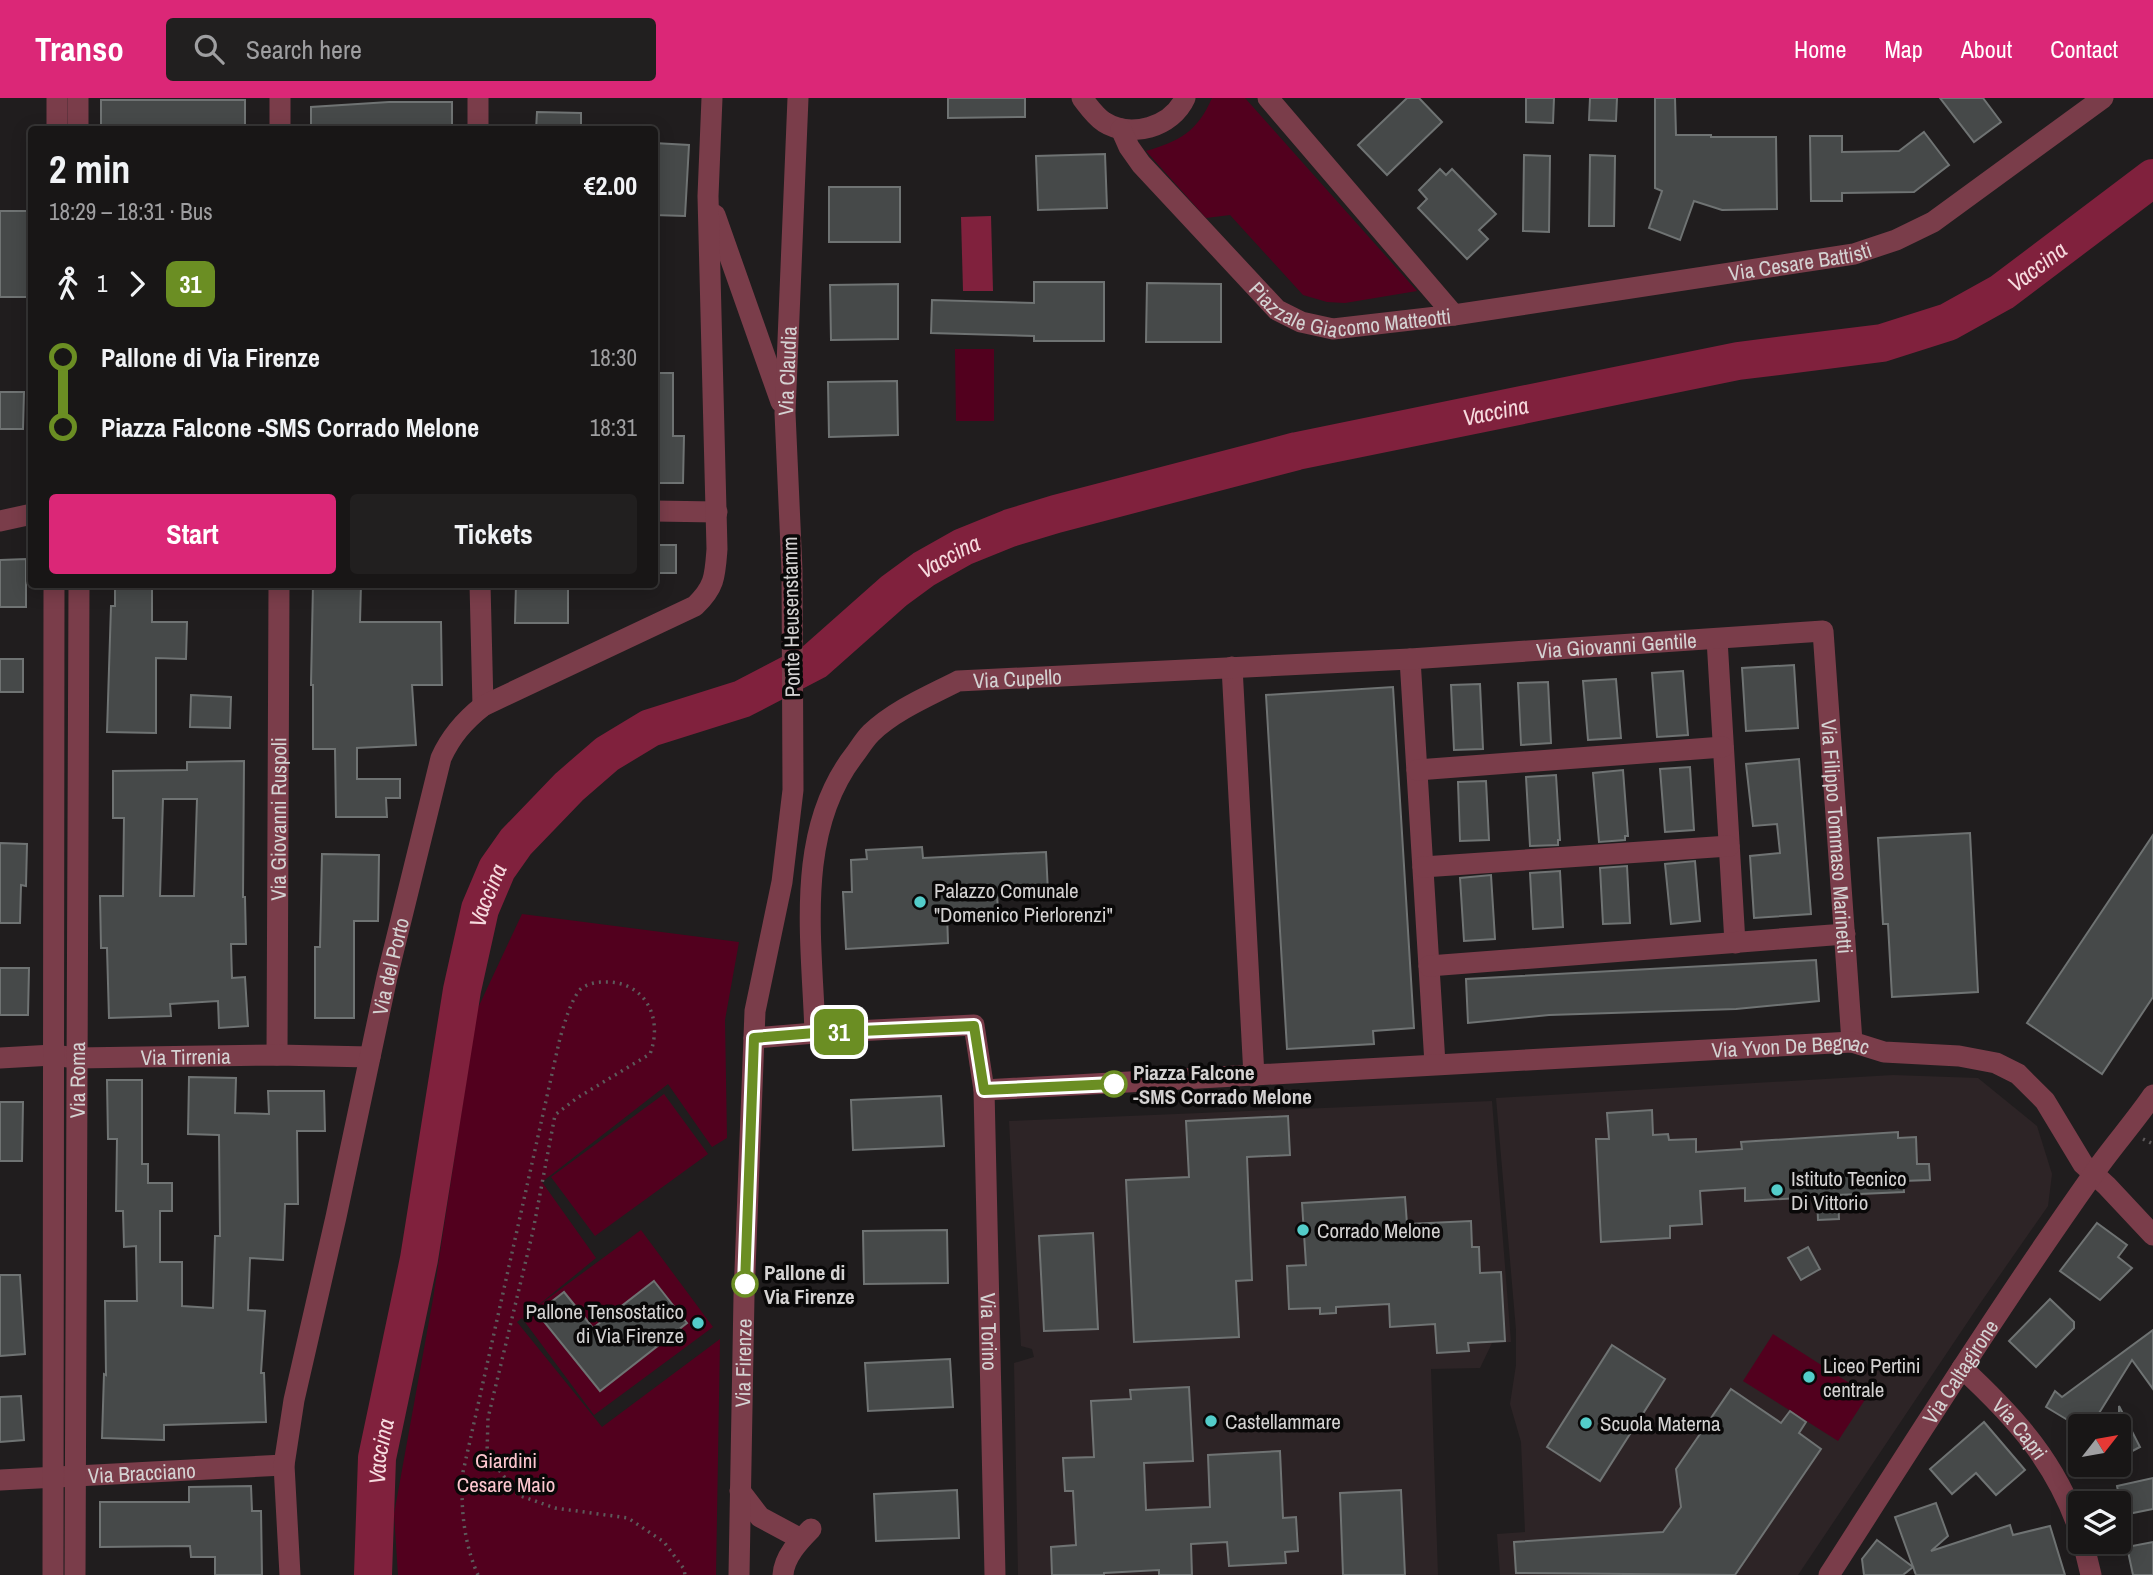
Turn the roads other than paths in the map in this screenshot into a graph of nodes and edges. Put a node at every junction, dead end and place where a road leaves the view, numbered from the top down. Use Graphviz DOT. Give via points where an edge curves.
graph roads {
  1 [pos="57,98"];
  2 [pos="78,98"];
  3 [pos="280,98"];
  4 [pos="478,98"];
  5 [pos="712,98"];
  6 [pos="798,98"];
  7 [pos="1082,98"];
  8 [pos="1185,98"];
  9 [pos="1268,98"];
  10 [pos="2103,98"];
  11 [pos="57,126"];
  12 [pos="79,126"];
  13 [pos="280,126"];
  14 [pos="478,126"];
  15 [pos="1121,129"];
  16 [pos="708,196"];
  17 [pos="1454,314"];
  18 [pos="785,413"];
  19 [pos="658,511"];
  20 [pos="717,512"];
  21 [pos="28,515"];
  22 [pos="0,521"];
  23 [pos="54,588"];
  24 [pos="79,588"];
  25 [pos="279,588"];
  26 [pos="480,588"];
  27 [pos="1823,631"];
  28 [pos="1717,639"];
  29 [pos="1410,659"];
  30 [pos="1232,667"];
  31 [pos="483,706"];
  32 [pos="1723,747"];
  33 [pos="1417,770"];
  34 [pos="791,821"];
  35 [pos="1729,846"];
  36 [pos="1423,867"];
  37 [pos="1845,934"];
  38 [pos="1735,943"];
  39 [pos="1429,966"];
  40 [pos="815,1033"];
  41 [pos="754,1038"];
  42 [pos="1852,1042"];
  43 [pos="53,1055"];
  44 [pos="277,1055"];
  45 [pos="370,1057"];
  46 [pos="0,1058"];
  47 [pos="76,1058"];
  48 [pos="1435,1064"];
  49 [pos="1254,1076"];
  50 [pos="984,1090"];
  51 [pos="2153,1095"];
  52 [pos="2094,1173"];
  53 [pos="2153,1235"];
  54 [pos="1962,1368"];
  55 [pos="284,1465"];
  56 [pos="64,1476"];
  57 [pos="0,1480"];
  58 [pos="740,1490"];
  59 [pos="2068,1505"];
  60 [pos="2085,1554"];
  61 [pos="53,1575"];
  62 [pos="75,1575"];
  63 [pos="290,1575"];
  64 [pos="739,1575"];
  65 [pos="783,1575"];
  66 [pos="995,1575"];
  67 [pos="1829,1575"];
  68 [pos="2091,1575"];
  1 -- 11 [label="street"];
  2 -- 12 [label="street"];
  3 -- 13 [label="street"];
  4 -- 14 [label="street"];
  5 -- 16 [label="street, Via Claudia"];
  6 -- 18 [label="street, Via Claudia"];
  7 -- 15 [label="street" via="1105,123"];
  8 -- 15 [label="street" via="1156,126"];
  9 -- 17 [label="street, Piazzale Giacomo Matteotti"];
  10 -- 17 [label="street, Via Cesare Battisti" via="1933,222 1854,254"];
  15 -- 17 [label="street, Piazzale Giacomo Matteotti" via="1141,164 1277,310 1301,322 1333,329"];
  16 -- 18 [label="street, Via Claudia"];
  16 -- 20 [label="street, Via Claudia"];
  18 -- 34 [label="street, Ponte Heusenstamm" via="792,570"];
  19 -- 20 [label="street"];
  20 -- 31 [label="street, Via del Porto" via="715,576 707,595 695,606"];
  21 -- 22 [label="street"];
  23 -- 43 [label="street, Via Roma"];
  24 -- 47 [label="street, Via Roma"];
  25 -- 44 [label="street, Via Giovanni Ruspoli"];
  26 -- 31 [label="street"];
  27 -- 28 [label="street, Via Giovanni Gentile"];
  27 -- 37 [label="street, Via Filippo Tommaso Marinetti"];
  28 -- 29 [label="street, Via Giovanni Gentile"];
  28 -- 32 [label="street"];
  29 -- 30 [label="street, Via Cupello"];
  29 -- 33 [label="street"];
  30 -- 40 [label="street, Via Cupello" via="958,681 909,706 871,733 842,770 825,805 817,845 811,887"];
  30 -- 49 [label="street"];
  31 -- 45 [label="street, Via del Porto" via="458,728 442,758"];
  32 -- 33 [label="street"];
  32 -- 35 [label="street"];
  33 -- 36 [label="street"];
  34 -- 41 [label="street, Via Firenze"];
  35 -- 36 [label="street"];
  35 -- 38 [label="street"];
  36 -- 39 [label="street"];
  37 -- 38 [label="street"];
  37 -- 42 [label="street, Via Filippo Tommaso Marinetti"];
  38 -- 39 [label="street"];
  39 -- 48 [label="street"];
  40 -- 41 [label="street"];
  40 -- 50 [label="street, Via Torino" via="974,1026"];
  41 -- 58 [label="street, Via Firenze"];
  42 -- 48 [label="street, Via Yvon De Begnac"];
  42 -- 52 [label="street, Via Yvon De Begnac" via="1884,1052 1959,1056 2008,1068 2045,1101 2083,1164"];
  43 -- 46 [label="street, Via Tirrenia"];
  43 -- 47 [label="street, Via Tirrenia"];
  43 -- 56 [label="street, Via Roma"];
  44 -- 45 [label="street, Via Tirrenia"];
  44 -- 47 [label="street, Via Tirrenia"];
  45 -- 55 [label="street, Via del Porto" via="294,1400"];
  47 -- 56 [label="street, Via Roma"];
  48 -- 49 [label="street, Via Yvon De Begnac"];
  49 -- 50 [label="street, Via Yvon De Begnac"];
  50 -- 66 [label="street, Via Torino"];
  51 -- 52 [label="street, Via Caltagirone"];
  52 -- 53 [label="street, Via Yvon De Begnac"];
  52 -- 54 [label="street, Via Caltagirone"];
  54 -- 59 [label="street, Via Capri" via="2013,1416 2037,1447"];
  54 -- 67 [label="street, Via Caltagirone"];
  55 -- 56 [label="street, Via Bracciano"];
  55 -- 63 [label="street, Via del Porto"];
  56 -- 57 [label="street, Via Bracciano"];
  56 -- 61 [label="street, Via Roma"];
  56 -- 62 [label="street, Via Roma"];
  58 -- 64 [label="street, Via Firenze"];
  58 -- 65 [label="street" via="760,1517 806,1534 783,1565"];
  60 -- 68 [label="street"];
}
